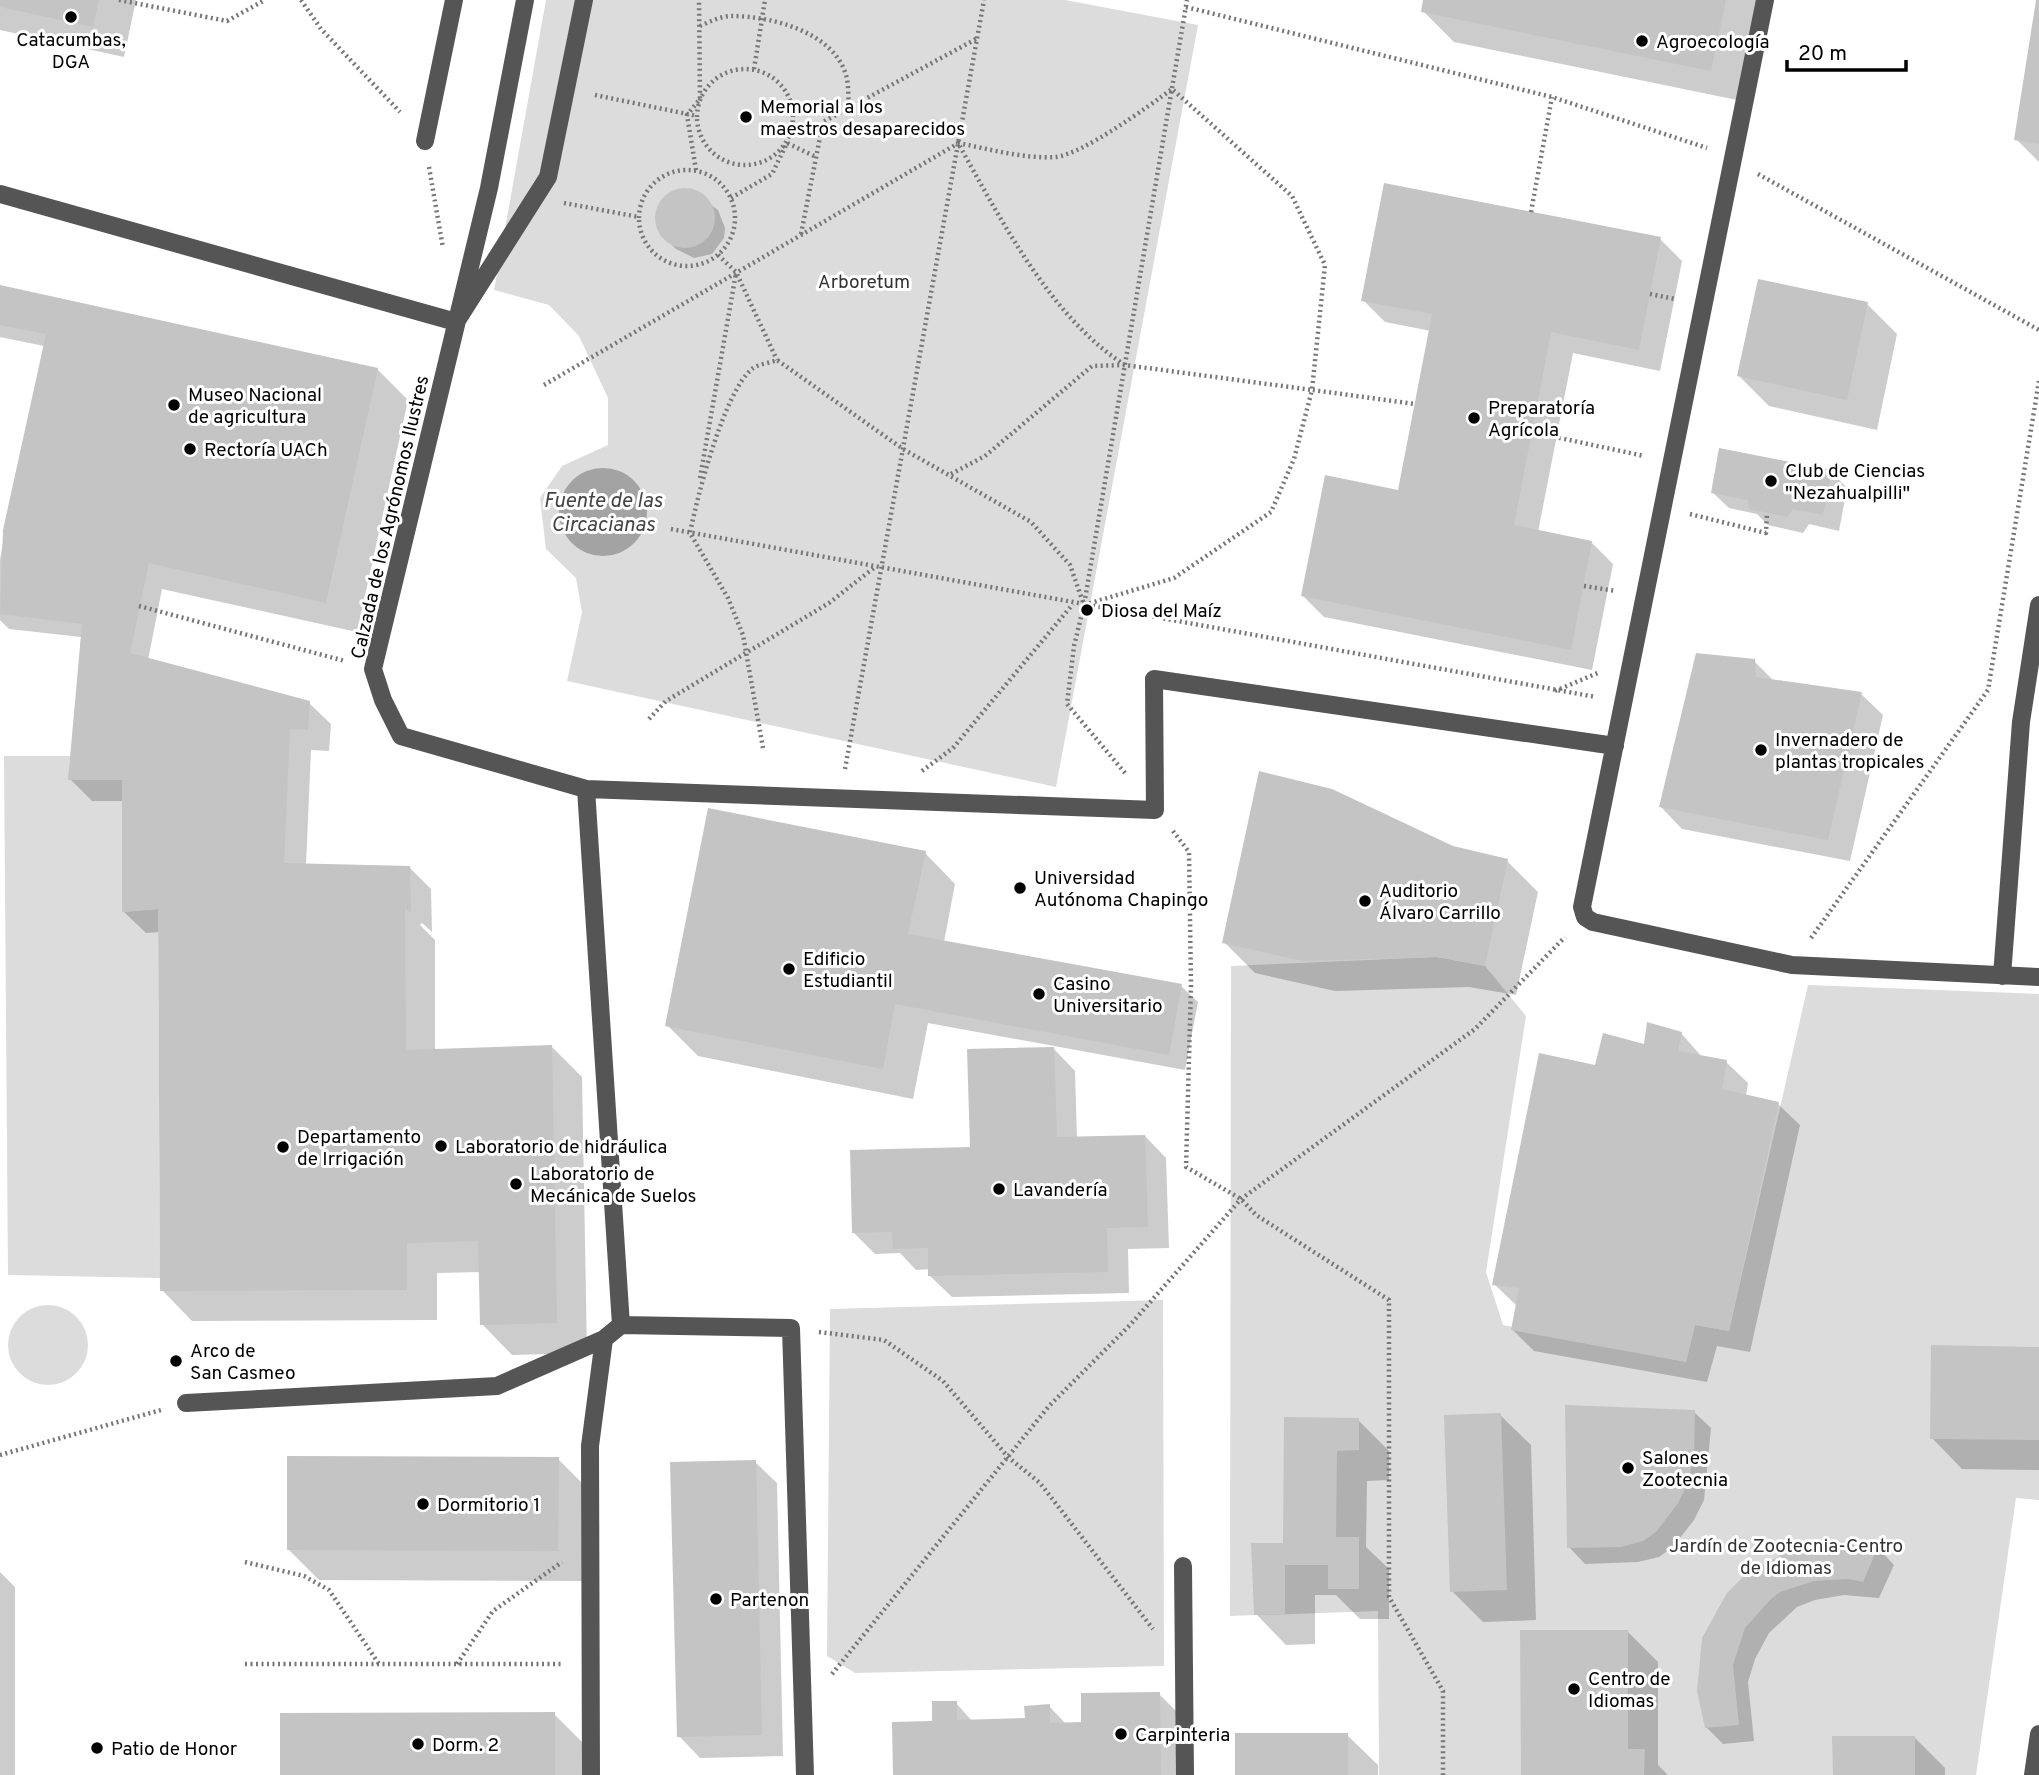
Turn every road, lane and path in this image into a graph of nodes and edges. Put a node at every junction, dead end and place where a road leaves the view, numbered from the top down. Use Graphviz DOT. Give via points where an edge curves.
graph roads {
  1 [pos="119,0"];
  2 [pos="265,0"];
  3 [pos="454,0"];
  4 [pos="525,0"];
  5 [pos="584,0"];
  6 [pos="699,0"];
  7 [pos="765,0"];
  8 [pos="984,0"];
  9 [pos="1187,0"];
  10 [pos="1765,0"];
  11 [pos="1186,7"];
  12 [pos="762,20"];
  13 [pos="699,26"];
  14 [pos="977,39"];
  15 [pos="754,69"];
  16 [pos="1172,89"];
  17 [pos="586,93"];
  18 [pos="1552,97"];
  19 [pos="700,99"];
  20 [pos="849,108"];
  21 [pos="687,115"];
  22 [pos="697,116"];
  23 [pos="425,141"];
  24 [pos="787,143"];
  25 [pos="958,143"];
  26 [pos="816,157"];
  27 [pos="1733,159"];
  28 [pos="696,170"];
  29 [pos="0,194"];
  30 [pos="731,198"];
  31 [pos="1531,212"];
  32 [pos="801,234"];
  33 [pos="718,255"];
  34 [pos="736,272"];
  35 [pos="1650,294"];
  36 [pos="1682,300"];
  37 [pos="456,322"];
  38 [pos="2039,330"];
  39 [pos="778,360"];
  40 [pos="1125,365"];
  41 [pos="2039,381"];
  42 [pos="544,385"];
  43 [pos="1311,390"];
  44 [pos="1415,404"];
  45 [pos="1532,432"];
  46 [pos="903,449"];
  47 [pos="1652,457"];
  48 [pos="950,474"];
  49 [pos="698,491"];
  50 [pos="1662,507"];
  51 [pos="1767,513"];
  52 [pos="671,529"];
  53 [pos="690,533"];
  54 [pos="878,567"];
  55 [pos="1584,586"];
  56 [pos="1618,592"];
  57 [pos="1073,603"];
  58 [pos="1084,605"];
  59 [pos="139,606"];
  60 [pos="2039,606"];
  61 [pos="745,651"];
  62 [pos="373,668"];
  63 [pos="1606,670"];
  64 [pos="1555,691"];
  65 [pos="1623,701"];
  66 [pos="649,719"];
  67 [pos="1615,746"];
  68 [pos="763,748"];
  69 [pos="845,769"];
  70 [pos="914,777"];
  71 [pos="586,789"];
  72 [pos="1156,810"];
  73 [pos="1585,917"];
  74 [pos="1792,965"];
  75 [pos="2001,976"];
  76 [pos="2039,978"];
  77 [pos="1241,1199"];
  78 [pos="621,1325"];
  79 [pos="791,1328"];
  80 [pos="604,1339"];
  81 [pos="186,1403"];
  82 [pos="0,1455"];
  83 [pos="1008,1457"];
  84 [pos="593,1545"];
  85 [pos="245,1562"];
  86 [pos="1183,1566"];
  87 [pos="245,1664"];
  88 [pos="590,1664"];
  89 [pos="379,1665"];
  90 [pos="456,1665"];
  91 [pos="1183,1669"];
  92 [pos="804,1707"];
  93 [pos="2039,1734"];
  94 [pos="591,1775"];
  95 [pos="805,1775"];
  96 [pos="1185,1775"];
  97 [pos="1443,1775"];
  98 [pos="2033,1775"];
  1 -- 2 [label="path" via="227,22"];
  3 -- 23 [label="street"];
  4 -- 37 [label="street, Calzada de los Agrónomos Ilustres" via="489,188"];
  5 -- 37 [label="street, Calzada de los Agrónomos Ilustres" via="548,177"];
  6 -- 13 [label="path"];
  7 -- 12 [label="path"];
  8 -- 14 [label="path"];
  9 -- 11 [label="path"];
  10 -- 27 [label="street"];
  11 -- 16 [label="path"];
  11 -- 18 [label="path"];
  12 -- 13 [label="path" via="728,16"];
  12 -- 15 [label="path"];
  12 -- 20 [label="path" via="790,25 835,54 846,75"];
  13 -- 19 [label="path"];
  14 -- 20 [label="path"];
  14 -- 25 [label="path"];
  15 -- 19 [label="path" via="722,74"];
  15 -- 24 [label="path" via="781,84 789,97 793,120"];
  16 -- 25 [label="path" via="1120,127 1057,157"];
  16 -- 40 [label="path"];
  16 -- 43 [label="path" via="1292,197 1325,265"];
  17 -- 21 [label="path"];
  18 -- 27 [label="path"];
  18 -- 31 [label="path"];
  19 -- 21 [label="path"];
  19 -- 22 [label="path"];
  20 -- 26 [label="path" via="823,122"];
  21 -- 22 [label="path"];
  21 -- 28 [label="path"];
  22 -- 24 [label="path" via="707,148 733,164 764,162"];
  24 -- 26 [label="path"];
  24 -- 30 [label="path" via="772,174"];
  25 -- 32 [label="path"];
  25 -- 40 [label="path" via="995,210 1060,305 1106,354"];
  25 -- 46 [label="path"];
  26 -- 32 [label="path"];
  27 -- 38 [label="path"];
  27 -- 50 [label="street"];
  28 -- 30 [label="path" via="711,175"];
  28 -- 33 [label="path" via="679,169 650,186 641,200 641,233 660,259 674,265 690,267"];
  29 -- 37 [label="street"];
  30 -- 33 [label="path" via="734,229"];
  32 -- 34 [label="path"];
  33 -- 34 [label="path"];
  34 -- 39 [label="path"];
  34 -- 42 [label="path"];
  34 -- 49 [label="path"];
  35 -- 36 [label="path"];
  37 -- 62 [label="street, Calzada de los Agrónomos Ilustres"];
  39 -- 46 [label="path"];
  39 -- 49 [label="path" via="752,368 736,389"];
  40 -- 43 [label="path"];
  40 -- 48 [label="path" via="1091,366 985,456"];
  40 -- 58 [label="path"];
  41 -- 74 [label="path" via="1988,690"];
  43 -- 44 [label="path"];
  43 -- 58 [label="path" via="1294,460 1271,512 1174,578"];
  45 -- 47 [label="path"];
  46 -- 48 [label="path"];
  46 -- 54 [label="path"];
  48 -- 58 [label="path" via="1031,522 1070,565"];
  49 -- 53 [label="path"];
  50 -- 51 [label="path" via="1766,533"];
  50 -- 65 [label="street"];
  52 -- 53 [label="path"];
  53 -- 54 [label="path"];
  53 -- 61 [label="path" via="728,598"];
  54 -- 57 [label="path"];
  54 -- 61 [label="path" via="829,603"];
  54 -- 69 [label="path"];
  55 -- 56 [label="path"];
  57 -- 58 [label="path"];
  57 -- 70 [label="path" via="953,748"];
  58 -- 64 [label="path"];
  58 -- 72 [label="path" via="1067,704"];
  59 -- 62 [label="path"];
  60 -- 75 [label="street" via="2021,722"];
  61 -- 66 [label="path" via="666,701"];
  61 -- 68 [label="path"];
  62 -- 71 [label="street, Calzada de los Agrónomos Ilustres" via="401,736"];
  63 -- 64 [label="path"];
  64 -- 65 [label="path"];
  65 -- 67 [label="street"];
  67 -- 72 [label="street" via="1154,679"];
  67 -- 73 [label="street" via="1582,907"];
  71 -- 72 [label="street"];
  71 -- 78 [label="street"];
  72 -- 77 [label="path" via="1189,852 1186,1167"];
  73 -- 74 [label="street"];
  73 -- 77 [label="path" via="1475,1029"];
  74 -- 75 [label="street"];
  75 -- 76 [label="street"];
  77 -- 83 [label="path" via="1130,1325 1049,1406"];
  77 -- 97 [label="path" via="1256,1215 1389,1300 1389,1597 1443,1691"];
  78 -- 79 [label="street"];
  78 -- 80 [label="street"];
  79 -- 83 [label="path" via="884,1340 943,1381"];
  79 -- 92 [label="street"];
  80 -- 81 [label="street" via="497,1386"];
  80 -- 84 [label="street" via="590,1446"];
  81 -- 82 [label="path"];
  83 -- 91 [label="path" via="1040,1483"];
  83 -- 92 [label="path"];
  84 -- 88 [label="street"];
  84 -- 90 [label="path" via="580,1549 493,1611"];
  85 -- 89 [label="path" via="304,1576 330,1590"];
  86 -- 91 [label="street"];
  87 -- 89 [label="path"];
  88 -- 90 [label="path"];
  88 -- 94 [label="street"];
  89 -- 90 [label="path"];
  91 -- 96 [label="street"];
  92 -- 95 [label="street"];
  93 -- 98 [label="street"];
}
